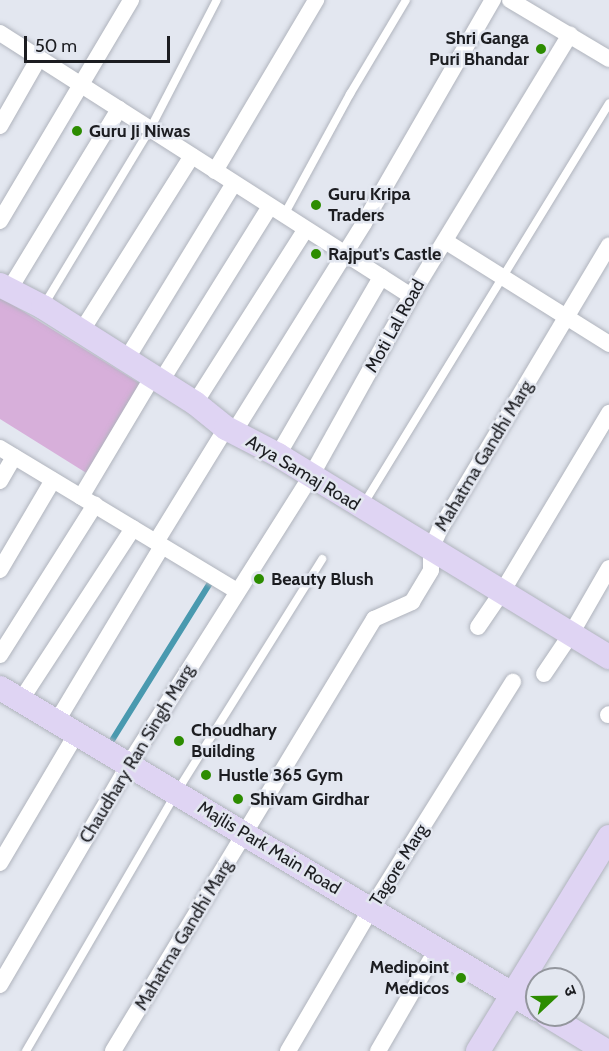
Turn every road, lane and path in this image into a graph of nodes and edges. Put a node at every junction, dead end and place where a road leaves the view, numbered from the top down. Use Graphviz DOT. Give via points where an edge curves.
graph roads {
  1 [pos="130,0"];
  2 [pos="217,0"];
  3 [pos="316,0"];
  4 [pos="406,0"];
  5 [pos="493,0"];
  6 [pos="510,0"];
  7 [pos="0,33"];
  8 [pos="570,35"];
  9 [pos="39,58"];
  10 [pos="609,59"];
  11 [pos="81,85"];
  12 [pos="609,104"];
  13 [pos="119,109"];
  14 [pos="0,126"];
  15 [pos="150,129"];
  16 [pos="192,156"];
  17 [pos="215,171"];
  18 [pos="234,183"];
  19 [pos="277,210"];
  20 [pos="0,221"];
  21 [pos="306,229"];
  22 [pos="445,241"];
  23 [pos="609,246"];
  24 [pos="344,253"];
  25 [pos="381,277"];
  26 [pos="501,277"];
  27 [pos="4,288"];
  28 [pos="411,296"];
  29 [pos="43,307"];
  30 [pos="567,316"];
  31 [pos="81,332"];
  32 [pos="609,344"];
  33 [pos="126,360"];
  34 [pos="156,380"];
  35 [pos="195,403"];
  36 [pos="609,412"];
  37 [pos="230,430"];
  38 [pos="7,453"];
  39 [pos="278,454"];
  40 [pos="311,476"];
  41 [pos="53,480"];
  42 [pos="0,481"];
  43 [pos="88,501"];
  44 [pos="362,508"];
  45 [pos="279,526"];
  46 [pos="133,528"];
  47 [pos="159,544"];
  48 [pos="431,549"];
  49 [pos="322,560"];
  50 [pos="609,568"];
  51 [pos="0,570"];
  52 [pos="237,591"];
  53 [pos="502,592"];
  54 [pos="478,627"];
  55 [pos="571,634"];
  56 [pos="0,655"];
  57 [pos="609,657"];
  58 [pos="544,674"];
  59 [pos="513,682"];
  60 [pos="7,695"];
  61 [pos="67,727"];
  62 [pos="129,764"];
  63 [pos="176,793"];
  64 [pos="246,833"];
  65 [pos="609,837"];
  66 [pos="0,863"];
  67 [pos="371,909"];
  68 [pos="437,949"];
  69 [pos="0,984"];
  70 [pos="513,994"];
  71 [pos="525,1002"];
  72 [pos="567,1027"];
  73 [pos="26,1051"];
  74 [pos="113,1051"];
  75 [pos="288,1051"];
  76 [pos="378,1051"];
  77 [pos="478,1051"];
  78 [pos="606,1051"];
  1 -- 11 [label="street"];
  2 -- 15 [label="lane"];
  3 -- 17 [label="street"];
  4 -- 19 [label="lane"];
  5 -- 24 [label="street"];
  6 -- 8 [label="street"];
  7 -- 9 [label="street"];
  8 -- 10 [label="street"];
  8 -- 22 [label="street, Moti Lal Road"];
  9 -- 11 [label="street"];
  9 -- 14 [label="street"];
  11 -- 13 [label="street"];
  11 -- 20 [label="street"];
  12 -- 26 [label="lane"];
  13 -- 15 [label="street"];
  13 -- 27 [label="street"];
  15 -- 16 [label="street"];
  15 -- 29 [label="lane"];
  16 -- 17 [label="street"];
  16 -- 31 [label="street"];
  17 -- 18 [label="street"];
  18 -- 19 [label="street"];
  18 -- 33 [label="street"];
  19 -- 21 [label="street"];
  19 -- 34 [label="street"];
  21 -- 24 [label="street"];
  21 -- 35 [label="street"];
  22 -- 26 [label="street"];
  22 -- 28 [label="street, Moti Lal Road"];
  23 -- 30 [label="street, Mahatma Gandhi Marg"];
  24 -- 25 [label="street"];
  24 -- 37 [label="street"];
  25 -- 28 [label="street"];
  25 -- 39 [label="street"];
  26 -- 30 [label="street"];
  26 -- 44 [label="lane"];
  27 -- 29 [label="street, Arya Samaj Road"];
  28 -- 40 [label="street, Moti Lal Road"];
  29 -- 31 [label="street, Arya Samaj Road"];
  30 -- 32 [label="street"];
  30 -- 48 [label="street, Mahatma Gandhi Marg"];
  31 -- 33 [label="street, Arya Samaj Road"];
  33 -- 34 [label="street, Arya Samaj Road"];
  34 -- 35 [label="street, Arya Samaj Road"];
  34 -- 43 [label="street"];
  35 -- 37 [label="street, Arya Samaj Road"];
  36 -- 53 [label="street"];
  37 -- 39 [label="street, Arya Samaj Road"];
  37 -- 47 [label="street"];
  38 -- 41 [label="street"];
  38 -- 42 [label="street"];
  39 -- 40 [label="street, Arya Samaj Road"];
  40 -- 44 [label="street, Arya Samaj Road"];
  40 -- 45 [label="street, Moti Lal Road"];
  41 -- 43 [label="street"];
  41 -- 51 [label="street"];
  43 -- 46 [label="street"];
  43 -- 56 [label="street"];
  44 -- 48 [label="street, Arya Samaj Road"];
  45 -- 52 [label="street, Chaudhary Ran Singh Marg"];
  46 -- 47 [label="street"];
  46 -- 60 [label="street"];
  47 -- 52 [label="street"];
  47 -- 61 [label="street"];
  48 -- 53 [label="street, Arya Samaj Road"];
  48 -- 64 [label="street, Mahatma Gandhi Marg" via="431,570 412,602 374,619"];
  49 -- 63 [label="lane"];
  50 -- 55 [label="street"];
  52 -- 62 [label="street, Chaudhary Ran Singh Marg"];
  53 -- 54 [label="street"];
  53 -- 55 [label="street, Arya Samaj Road"];
  55 -- 57 [label="street, Arya Samaj Road"];
  55 -- 58 [label="street"];
  59 -- 67 [label="street, Tagore Marg"];
  60 -- 61 [label="street, Majlis Park Main Road"];
  61 -- 62 [label="street, Majlis Park Main Road"];
  61 -- 66 [label="street"];
  62 -- 63 [label="street, Majlis Park Main Road"];
  62 -- 69 [label="street, Chaudhary Ran Singh Marg"];
  63 -- 64 [label="street, Majlis Park Main Road"];
  63 -- 73 [label="lane"];
  64 -- 67 [label="street, Majlis Park Main Road"];
  64 -- 74 [label="street, Mahatma Gandhi Marg"];
  65 -- 70 [label="street"];
  67 -- 68 [label="street, Majlis Park Main Road"];
  67 -- 75 [label="street, Tagore Marg"];
  68 -- 70 [label="street, Majlis Park Main Road"];
  68 -- 76 [label="street"];
  70 -- 71 [label="street, Majlis Park Main Road"];
  70 -- 77 [label="street"];
  72 -- 78 [label="street"];
}
